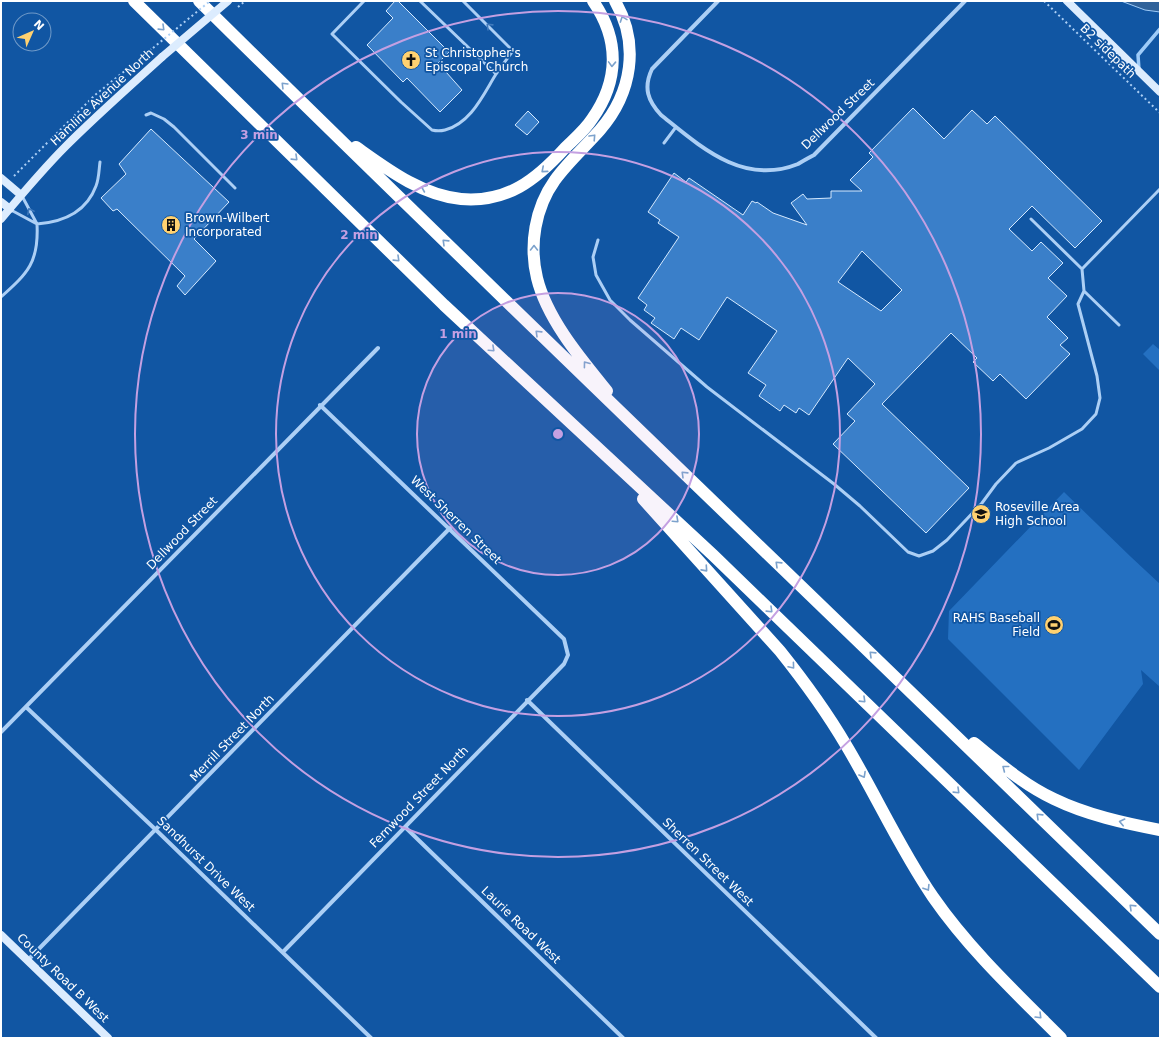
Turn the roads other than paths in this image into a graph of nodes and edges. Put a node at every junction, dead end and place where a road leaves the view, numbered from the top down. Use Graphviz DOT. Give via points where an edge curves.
graph roads {
  1 [pos="134,1"];
  2 [pos="199,1"];
  3 [pos="228,1"];
  4 [pos="364,1"];
  5 [pos="420,1"];
  6 [pos="462,1"];
  7 [pos="593,1"];
  8 [pos="615,1"];
  9 [pos="718,1"];
  10 [pos="965,1"];
  11 [pos="1066,1"];
  12 [pos="496,74"];
  13 [pos="1160,92"];
  14 [pos="311,112"];
  15 [pos="146,115"];
  16 [pos="676,126"];
  17 [pos="664,143"];
  18 [pos="100,162"];
  19 [pos="4,181"];
  20 [pos="235,188"];
  21 [pos="1160,189"];
  22 [pos="21,195"];
  23 [pos="1,202"];
  24 [pos="10,209"];
  25 [pos="1,219"];
  26 [pos="1031,219"];
  27 [pos="37,224"];
  28 [pos="598,240"];
  29 [pos="1082,269"];
  30 [pos="1084,291"];
  31 [pos="1,297"];
  32 [pos="1119,325"];
  33 [pos="378,348"];
  34 [pos="320,405"];
  35 [pos="636,428"];
  36 [pos="596,446"];
  37 [pos="450,528"];
  38 [pos="568,655"];
  39 [pos="527,700"];
  40 [pos="920,701"];
  41 [pos="26,707"];
  42 [pos="1,732"];
  43 [pos="404,827"];
  44 [pos="156,830"];
  45 [pos="1160,830"];
  46 [pos="1160,934"];
  47 [pos="1,935"];
  48 [pos="283,952"];
  49 [pos="27,960"];
  50 [pos="1160,987"];
  51 [pos="108,1038"];
  52 [pos="371,1038"];
  53 [pos="623,1038"];
  54 [pos="876,1038"];
  55 [pos="1061,1038"];
  1 -- 36 [label="highway, one-way" via="444,305"];
  14 -- 2 [label="highway, one-way"];
  3 -- 22 [label="street, Hamline Avenue North, bridge" via="81,132"];
  4 -- 12 [label="lane" via="332,34 432,130 444,131 458,124 472,112"];
  5 -- 12 [label="lane"];
  12 -- 6 [label="lane, one-way" via="512,52 510,47"];
  7 -- 14 [label="highway, one-way" via="603,16 612,45 612,75 603,103 591,121 547,167 531,181 516,189 500,195 461,199 428,191 375,161"];
  35 -- 8 [label="highway, one-way" via="561,328 537,278 533,245 539,211 546,195 555,180 614,113 626,85 630,51 628,34"];
  9 -- 16 [label="street, Dellwood Street" via="652,69 648,77 648,92 654,108"];
  10 -- 16 [label="street, Dellwood Street" via="814,155 798,164 775,170 753,170 734,165 718,157"];
  11 -- 13 [label="street"];
  35 -- 14 [label="highway, one-way"];
  15 -- 20 [label="lane" via="151,113 174,127"];
  16 -- 17 [label="lane"];
  18 -- 27 [label="lane" via="97,185 77,212 65,219"];
  19 -- 22 [label="street"];
  21 -- 29 [label="lane"];
  22 -- 24 [label="street, Hamline Avenue North"];
  27 -- 22 [label="lane, one-way"];
  23 -- 24 [label="street"];
  24 -- 25 [label="street, Hamline Avenue North"];
  24 -- 27 [label="lane"];
  26 -- 29 [label="lane"];
  27 -- 31 [label="lane" via="38,238 34,259 23,277"];
  28 -- 30 [label="lane" via="592,257 596,274 610,300 630,320 707,387 834,484 908,552 919,556 933,551 947,540 1016,463 1082,429 1096,414 1100,398 1097,376 1078,304"];
  29 -- 30 [label="lane"];
  30 -- 32 [label="lane"];
  33 -- 34 [label="street, Dellwood Street"];
  34 -- 37 [label="street, West Sherren Street"];
  34 -- 41 [label="street, Dellwood Street"];
  40 -- 35 [label="highway, one-way"];
  36 -- 50 [label="highway, one-way" via="719,560"];
  36 -- 55 [label="highway, one-way" via="800,675 847,746 933,897 1006,984"];
  37 -- 38 [label="street, West Sherren Street" via="564,639"];
  37 -- 44 [label="street, Merrill Street North"];
  38 -- 39 [label="street, Fernwood Street North" via="564,664"];
  39 -- 43 [label="street, Fernwood Street North"];
  39 -- 54 [label="street, Sherren Street West"];
  45 -- 40 [label="highway, one-way" via="1109,819 1054,799 1017,778"];
  46 -- 40 [label="highway, one-way"];
  41 -- 42 [label="street, Dellwood Street"];
  41 -- 44 [label="street, Sandhurst Drive West"];
  43 -- 48 [label="street, Fernwood Street North"];
  43 -- 53 [label="street, Laurie Road West"];
  44 -- 48 [label="street, Sandhurst Drive West"];
  44 -- 49 [label="street, Merrill Street North"];
  47 -- 49 [label="street, County Road B West"];
  48 -- 52 [label="street, Sandhurst Drive West"];
  49 -- 51 [label="street, County Road B West"];
}
